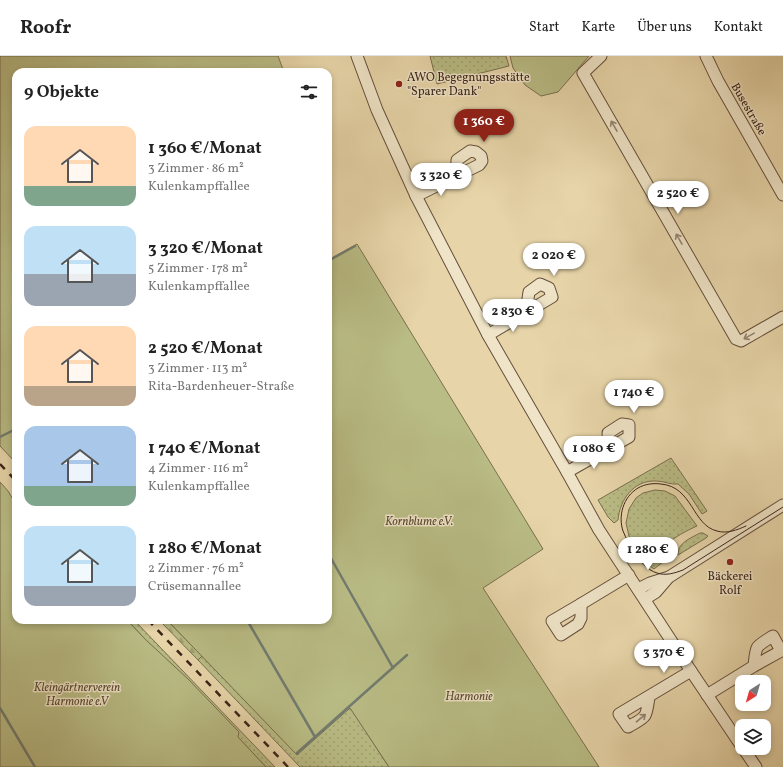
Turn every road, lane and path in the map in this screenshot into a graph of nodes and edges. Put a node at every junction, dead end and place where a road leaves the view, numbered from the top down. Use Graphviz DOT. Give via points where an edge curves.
graph roads {
  1 [pos="357,56"];
  2 [pos="601,56"];
  3 [pos="706,56"];
  4 [pos="456,177"];
  5 [pos="783,195"];
  6 [pos="416,196"];
  7 [pos="526,312"];
  8 [pos="783,318"];
  9 [pos="488,335"];
  10 [pos="609,448"];
  11 [pos="567,472"];
  12 [pos="783,505"];
  13 [pos="629,575"];
  14 [pos="669,577"];
  15 [pos="638,589"];
  16 [pos="645,599"];
  17 [pos="581,604"];
  18 [pos="754,666"];
  19 [pos="690,670"];
  20 [pos="707,695"];
  21 [pos="649,696"];
  22 [pos="735,737"];
  23 [pos="748,755"];
  24 [pos="756,767"];
  1 -- 6 [label="street" via="377,110"];
  8 -- 2 [label="street, one-way" via="741,341 736,339 584,74"];
  3 -- 5 [label="street, Busestraße"];
  4 -- 6 [label="street"];
  6 -- 9 [label="street"];
  7 -- 9 [label="street"];
  9 -- 11 [label="street"];
  10 -- 11 [label="street"];
  11 -- 13 [label="street" via="599,530"];
  12 -- 14 [label="street"];
  13 -- 15 [label="street"];
  13 -- 17 [label="street"];
  14 -- 15 [label="street"];
  14 -- 16 [label="street" via="656,592"];
  15 -- 16 [label="street"];
  16 -- 19 [label="street"];
  18 -- 20 [label="street"];
  19 -- 20 [label="street"];
  19 -- 21 [label="street"];
  20 -- 22 [label="street"];
  23 -- 24 [label="street"];
}
